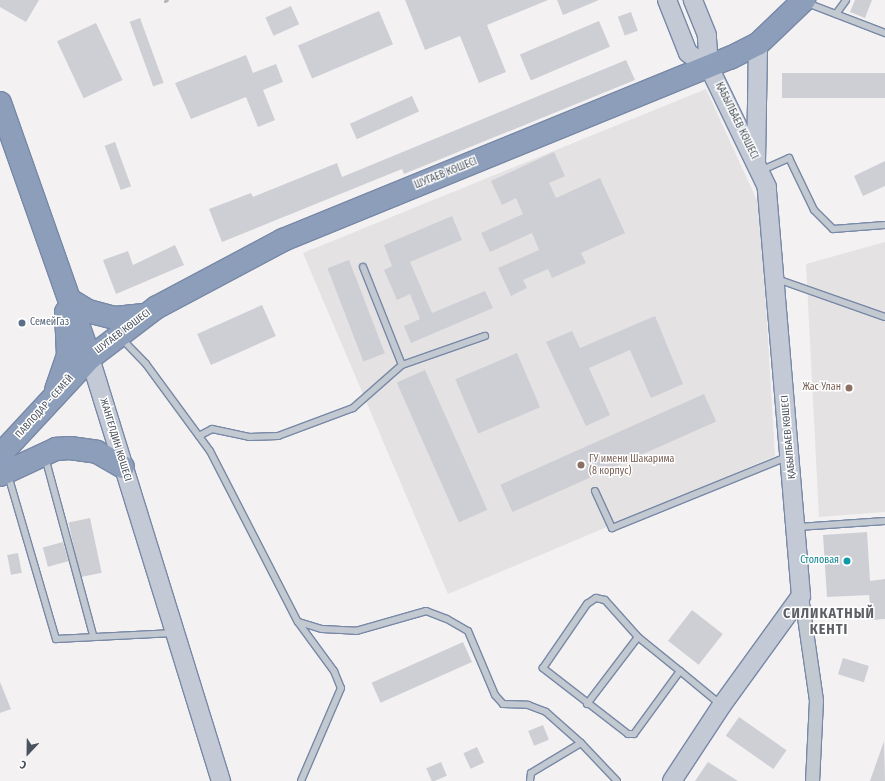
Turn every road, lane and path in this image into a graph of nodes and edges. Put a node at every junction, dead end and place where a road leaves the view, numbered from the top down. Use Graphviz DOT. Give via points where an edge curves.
graph roads {
  1 [pos="667,0"];
  2 [pos="693,0"];
  3 [pos="846,0"];
  4 [pos="804,1"];
  5 [pos="836,14"];
  6 [pos="885,33"];
  7 [pos="758,44"];
  8 [pos="709,67"];
  9 [pos="0,103"];
  10 [pos="758,167"];
  11 [pos="885,225"];
  12 [pos="363,268"];
  13 [pos="775,278"];
  14 [pos="68,293"];
  15 [pos="144,314"];
  16 [pos="885,317"];
  17 [pos="119,335"];
  18 [pos="485,336"];
  19 [pos="90,358"];
  20 [pos="402,365"];
  21 [pos="53,397"];
  22 [pos="199,436"];
  23 [pos="44,454"];
  24 [pos="790,456"];
  25 [pos="2,467"];
  26 [pos="123,467"];
  27 [pos="595,491"];
  28 [pos="885,521"];
  29 [pos="796,527"];
  30 [pos="801,596"];
  31 [pos="298,622"];
  32 [pos="174,633"];
  33 [pos="93,635"];
  34 [pos="638,638"];
  35 [pos="680,671"];
  36 [pos="587,704"];
  37 [pos="722,705"];
  38 [pos="581,743"];
  39 [pos="221,781"];
  40 [pos="301,781"];
  41 [pos="530,781"];
  42 [pos="617,781"];
  43 [pos="672,781"];
  44 [pos="812,781"];
  1 -- 8 [label="main road" via="688,53"];
  2 -- 8 [label="main road, ҚАБЫЛБАЕВ КӨШЕСІ" via="707,35"];
  3 -- 5 [label="lane"];
  4 -- 5 [label="lane"];
  4 -- 7 [label="highway, ШУГАЕВ КӨШЕСІ"];
  5 -- 6 [label="lane"];
  7 -- 8 [label="highway, ШУГАЕВ КӨШЕСІ"];
  7 -- 10 [label="main road"];
  8 -- 10 [label="main road, ҚАБЫЛБАЕВ КӨШЕСІ"];
  8 -- 15 [label="highway, ШУГАЕВ КӨШЕСІ" via="283,240"];
  9 -- 14 [label="highway, ЖАНГЕЛДИН КӨШЕСІ"];
  10 -- 11 [label="lane" via="790,158 814,210 833,229"];
  10 -- 13 [label="main road, ҚАБЫЛБАЕВ КӨШЕСІ" via="767,188"];
  12 -- 20 [label="lane"];
  13 -- 16 [label="lane"];
  13 -- 24 [label="main road, ҚАБЫЛБАЕВ КӨШЕСІ"];
  14 -- 15 [label="highway" via="88,311 115,318"];
  14 -- 19 [label="highway, ЖАНГЕЛДИН КӨШЕСІ"];
  14 -- 21 [label="highway" via="68,355"];
  15 -- 17 [label="highway, ШУГАЕВ КӨШЕСІ"];
  17 -- 19 [label="highway, ШУГАЕВ КӨШЕСІ"];
  17 -- 22 [label="lane" via="146,364"];
  18 -- 20 [label="lane"];
  19 -- 21 [label="highway, ПАВЛОДАР - СЕМЕЙ"];
  19 -- 26 [label="main road, ЖАНГЕЛДИН КӨШЕСІ"];
  20 -- 22 [label="lane" via="353,408 278,436 249,437 212,429"];
  21 -- 25 [label="highway, ПАВЛОДАР - СЕМЕЙ"];
  22 -- 31 [label="lane" via="210,451"];
  23 -- 25 [label="highway"];
  23 -- 26 [label="highway" via="56,449 84,449 97,452"];
  23 -- 33 [label="lane"];
  24 -- 27 [label="lane" via="612,528"];
  24 -- 29 [label="main road, ҚАБЫЛБАЕВ КӨШЕСІ"];
  25 -- 33 [label="lane" via="56,639"];
  26 -- 32 [label="main road, ЖАНГЕЛДИН КӨШЕСІ"];
  28 -- 29 [label="lane"];
  29 -- 30 [label="main road, ҚАБЫЛБАЕВ КӨШЕСІ"];
  30 -- 37 [label="main road"];
  30 -- 44 [label="street" via="816,700"];
  31 -- 38 [label="lane" via="322,629 356,631 426,611 447,619 468,631 495,695 503,704 528,705 546,712"];
  31 -- 40 [label="lane" via="331,664 341,688"];
  32 -- 33 [label="lane"];
  32 -- 39 [label="main road, ЖАНГЕЛДИН КӨШЕСІ"];
  34 -- 35 [label="lane"];
  34 -- 36 [label="lane"];
  34 -- 36 [label="lane" via="605,600 596,598 587,604 543,668"];
  35 -- 36 [label="lane" via="634,734 628,734"];
  35 -- 37 [label="lane"];
  37 -- 43 [label="main road"];
  38 -- 41 [label="lane" via="532,773"];
  38 -- 42 [label="lane"];
}
